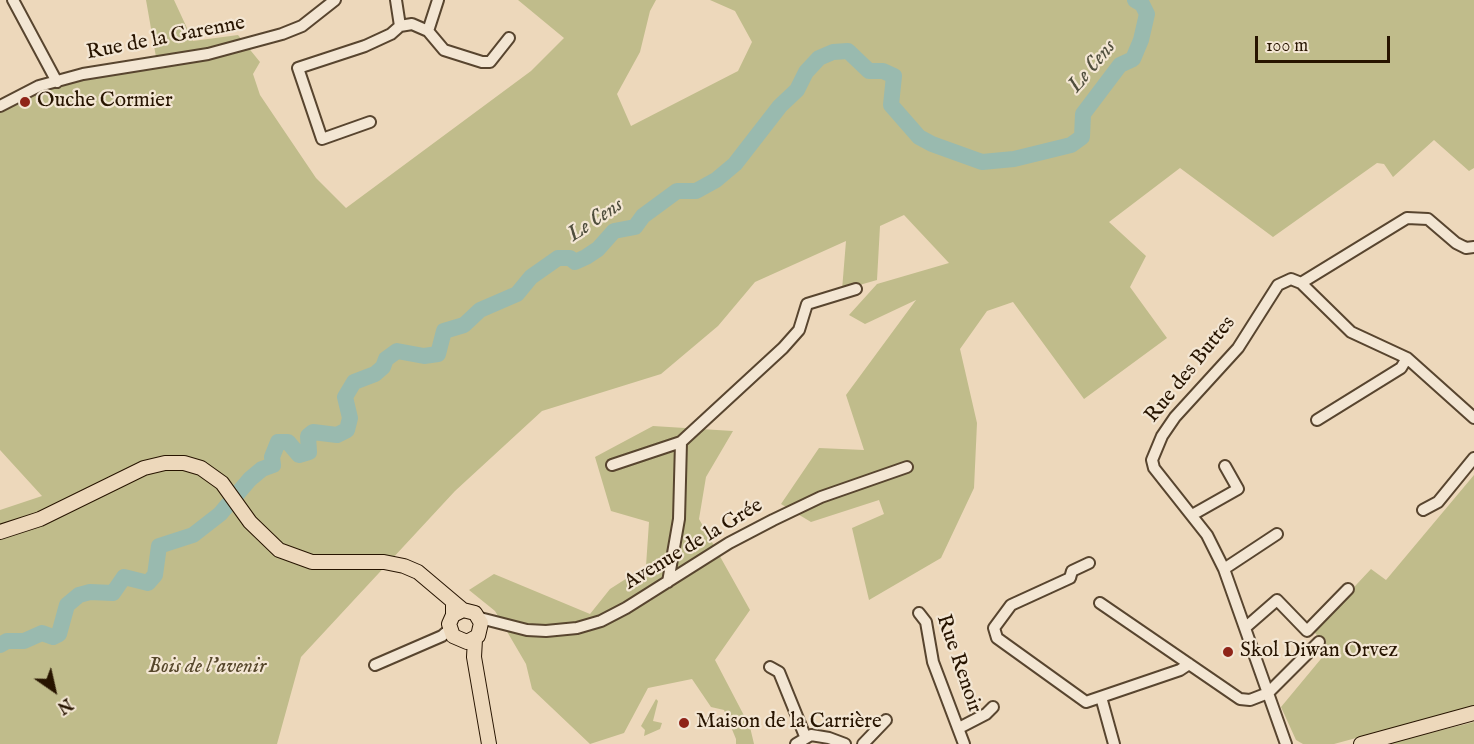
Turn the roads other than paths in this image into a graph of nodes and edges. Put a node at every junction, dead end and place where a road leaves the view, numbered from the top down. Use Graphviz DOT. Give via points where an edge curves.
graph roads {
  1 [pos="13,0"];
  2 [pos="335,0"];
  3 [pos="396,0"];
  4 [pos="438,0"];
  5 [pos="400,26"];
  6 [pos="428,31"];
  7 [pos="509,38"];
  8 [pos="57,82"];
  9 [pos="0,106"];
  10 [pos="370,122"];
  11 [pos="1474,247"];
  12 [pos="1301,283"];
  13 [pos="856,290"];
  14 [pos="1407,358"];
  15 [pos="1474,418"];
  16 [pos="1317,420"];
  17 [pos="681,442"];
  18 [pos="665,449"];
  19 [pos="1474,458"];
  20 [pos="679,459"];
  21 [pos="612,465"];
  22 [pos="1225,466"];
  23 [pos="907,467"];
  24 [pos="1423,510"];
  25 [pos="1192,515"];
  26 [pos="0,532"];
  27 [pos="1276,534"];
  28 [pos="1089,563"];
  29 [pos="1224,569"];
  30 [pos="668,582"];
  31 [pos="1348,589"];
  32 [pos="1100,603"];
  33 [pos="920,613"];
  34 [pos="461,625"];
  35 [pos="1246,627"];
  36 [pos="1319,642"];
  37 [pos="1189,664"];
  38 [pos="375,665"];
  39 [pos="770,668"];
  40 [pos="1268,693"];
  41 [pos="1101,697"];
  42 [pos="993,707"];
  43 [pos="1474,713"];
  44 [pos="886,720"];
  45 [pos="959,728"];
  46 [pos="805,736"];
  47 [pos="489,744"];
  48 [pos="796,744"];
  49 [pos="845,744"];
  50 [pos="863,744"];
  51 [pos="964,744"];
  52 [pos="1114,744"];
  53 [pos="1286,744"];
  54 [pos="1361,744"];
  1 -- 8 [label="street"];
  2 -- 8 [label="street, Rue de la Garenne" via="302,26 282,34 208,54 83,74"];
  3 -- 5 [label="street"];
  4 -- 6 [label="street"];
  5 -- 6 [label="street" via="412,24"];
  5 -- 10 [label="street" via="364,46 298,68 322,139"];
  6 -- 7 [label="street" via="444,50 490,62"];
  8 -- 9 [label="street, Rue de la Garenne" via="39,86"];
  11 -- 12 [label="street" via="1456,243 1428,219 1407,218"];
  12 -- 14 [label="street" via="1351,332"];
  12 -- 25 [label="street, Rue des Buttes" via="1286,279 1278,285 1238,348 1175,417 1156,447 1154,468"];
  13 -- 17 [label="street" via="807,304 799,330 783,348"];
  14 -- 15 [label="street"];
  14 -- 16 [label="street" via="1401,368"];
  17 -- 18 [label="street"];
  17 -- 20 [label="street"];
  18 -- 20 [label="street"];
  18 -- 21 [label="street"];
  19 -- 24 [label="street" via="1438,502"];
  20 -- 30 [label="street" via="679,519"];
  22 -- 25 [label="street" via="1238,489"];
  23 -- 30 [label="street, Avenue de la Grée" via="822,497 773,520"];
  25 -- 29 [label="street"];
  26 -- 34 [label="main road" via="40,519 144,468 184,463 201,468 228,489 262,536 279,550 312,562 384,562 404,566 435,585"];
  27 -- 29 [label="street"];
  28 -- 41 [label="street" via="1072,571 1070,578 1011,605 994,628 997,638 1086,702"];
  29 -- 35 [label="street"];
  30 -- 34 [label="street, Avenue de la Grée" via="626,608 577,628 546,632 496,623"];
  31 -- 35 [label="street" via="1307,631 1277,600"];
  32 -- 37 [label="street"];
  33 -- 45 [label="street, Rue Renoir" via="926,622 933,662"];
  34 -- 38 [label="street, Avenue de la Grée"];
  34 -- 47 [label="main road" via="474,657"];
  35 -- 40 [label="street"];
  36 -- 40 [label="street"];
  37 -- 40 [label="street" via="1240,699 1250,700"];
  37 -- 41 [label="street"];
  39 -- 46 [label="street" via="779,672"];
  40 -- 53 [label="street"];
  41 -- 52 [label="street"];
  42 -- 45 [label="street, Rue Renoir"];
  43 -- 54 [label="main road"];
  44 -- 50 [label="street"];
  45 -- 51 [label="street, Rue Renoir"];
  46 -- 48 [label="street"];
  46 -- 49 [label="street"];
}
